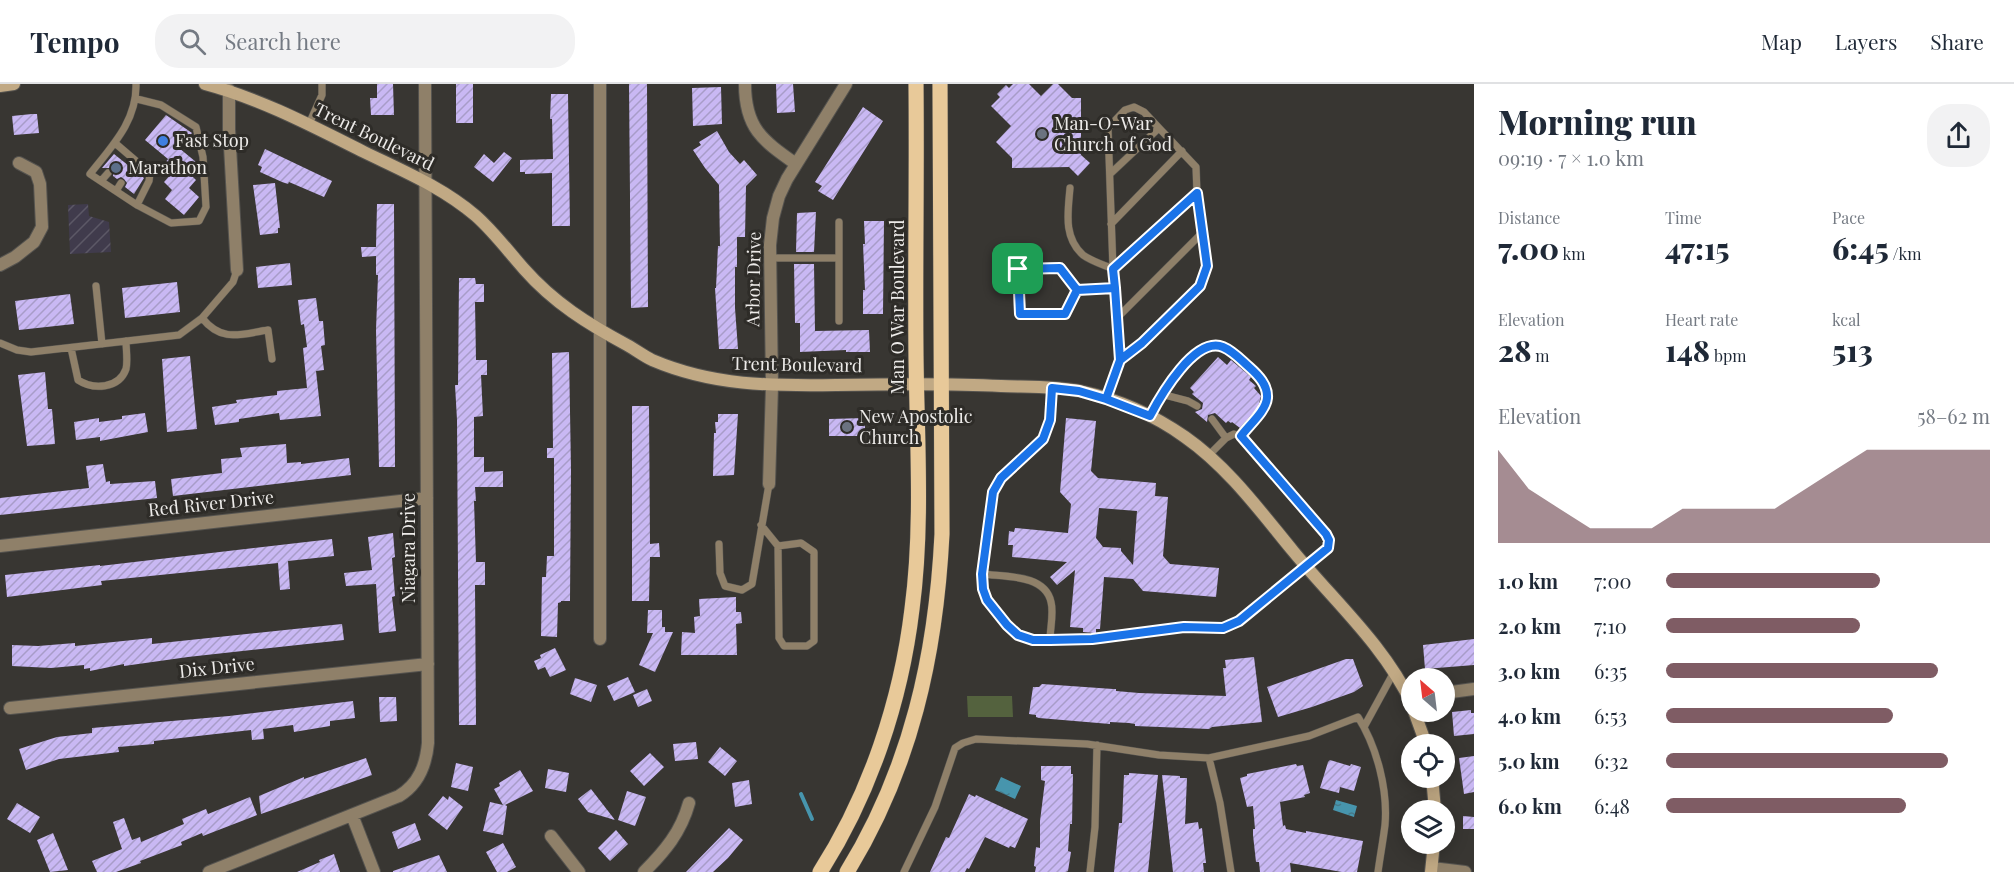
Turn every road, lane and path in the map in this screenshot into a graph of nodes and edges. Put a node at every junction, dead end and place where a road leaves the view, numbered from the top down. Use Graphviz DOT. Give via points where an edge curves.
graph roads {
  1 [pos="14,84"];
  2 [pos="136,84"];
  3 [pos="205,84"];
  4 [pos="322,84"];
  5 [pos="425,84"];
  6 [pos="600,84"];
  7 [pos="745,84"];
  8 [pos="846,84"];
  9 [pos="916,84"];
  10 [pos="940,84"];
  11 [pos="0,86"];
  12 [pos="229,90"];
  13 [pos="137,99"];
  14 [pos="309,124"];
  15 [pos="1159,128"];
  16 [pos="115,143"];
  17 [pos="1182,152"];
  18 [pos="127,153"];
  19 [pos="121,160"];
  20 [pos="138,162"];
  21 [pos="19,163"];
  22 [pos="796,164"];
  23 [pos="133,169"];
  24 [pos="108,173"];
  25 [pos="1110,174"];
  26 [pos="101,181"];
  27 [pos="424,181"];
  28 [pos="121,183"];
  29 [pos="1070,188"];
  30 [pos="116,191"];
  31 [pos="1197,193"];
  32 [pos="137,205"];
  33 [pos="839,222"];
  34 [pos="1111,224"];
  35 [pos="1202,233"];
  36 [pos="770,258"];
  37 [pos="839,258"];
  38 [pos="0,265"];
  39 [pos="1113,269"];
  40 [pos="237,270"];
  41 [pos="96,286"];
  42 [pos="1115,288"];
  43 [pos="1077,290"];
  44 [pos="202,318"];
  45 [pos="1117,318"];
  46 [pos="839,321"];
  47 [pos="602,332"];
  48 [pos="126,341"];
  49 [pos="0,344"];
  50 [pos="102,344"];
  51 [pos="71,348"];
  52 [pos="272,359"];
  53 [pos="1120,360"];
  54 [pos="942,383"];
  55 [pos="917,384"];
  56 [pos="772,386"];
  57 [pos="1052,388"];
  58 [pos="1161,394"];
  59 [pos="1106,399"];
  60 [pos="1197,406"];
  61 [pos="1150,416"];
  62 [pos="1212,418"];
  63 [pos="1241,436"];
  64 [pos="1226,438"];
  65 [pos="1208,456"];
  66 [pos="769,484"];
  67 [pos="427,498"];
  68 [pos="761,525"];
  69 [pos="719,544"];
  70 [pos="0,546"];
  71 [pos="778,546"];
  72 [pos="1306,566"];
  73 [pos="982,574"];
  74 [pos="600,639"];
  75 [pos="1050,640"];
  76 [pos="428,664"];
  77 [pos="1394,672"];
  78 [pos="1401,684"];
  79 [pos="1474,688"];
  80 [pos="1455,691"];
  81 [pos="10,708"];
  82 [pos="1364,727"];
  83 [pos="1097,746"];
  84 [pos="1209,758"];
  85 [pos="689,803"];
  86 [pos="352,815"];
  87 [pos="551,836"];
  88 [pos="1433,854"];
  89 [pos="1431,870"];
  90 [pos="209,872"];
  91 [pos="374,872"];
  92 [pos="579,872"];
  93 [pos="644,872"];
  94 [pos="820,872"];
  95 [pos="848,872"];
  96 [pos="904,872"];
  97 [pos="1090,872"];
  98 [pos="1231,872"];
  99 [pos="1378,872"];
  100 [pos="1465,872"];
  1 -- 11 [label="street"];
  2 -- 13 [label="lane"];
  3 -- 12 [label="street, Trent Boulevard"];
  4 -- 14 [label="lane" via="322,95"];
  5 -- 27 [label="street, Niagara Drive"];
  6 -- 47 [label="street"];
  7 -- 22 [label="street" via="747,113 756,131 768,145"];
  8 -- 22 [label="street, Arbor Drive"];
  9 -- 55 [label="main road, Man O War Boulevard"];
  10 -- 54 [label="main road"];
  12 -- 14 [label="street, Trent Boulevard"];
  12 -- 40 [label="street"];
  13 -- 16 [label="lane" via="127,127"];
  13 -- 32 [label="lane" via="161,105 196,127 203,158 206,207 199,221 171,223"];
  14 -- 27 [label="street, Trent Boulevard"];
  15 -- 17 [label="lane"];
  15 -- 25 [label="lane"];
  15 -- 25 [label="lane" via="1134,107 1119,116 1106,135"];
  16 -- 18 [label="lane"];
  16 -- 26 [label="lane" via="90,174"];
  17 -- 31 [label="lane" via="1196,167"];
  17 -- 34 [label="lane"];
  18 -- 19 [label="lane"];
  18 -- 20 [label="lane"];
  20 -- 23 [label="lane"];
  20 -- 32 [label="lane" via="150,172"];
  21 -- 38 [label="street" via="36,172 42,227 34,242"];
  22 -- 36 [label="street, Arbor Drive" via="779,196"];
  24 -- 26 [label="lane"];
  25 -- 34 [label="lane"];
  26 -- 30 [label="lane"];
  27 -- 47 [label="street, Trent Boulevard" via="476,216 547,291 571,313"];
  27 -- 67 [label="street, Niagara Drive"];
  28 -- 30 [label="lane"];
  29 -- 39 [label="lane" via="1070,238 1084,256"];
  30 -- 32 [label="lane"];
  31 -- 35 [label="lane"];
  31 -- 39 [label="lane"];
  33 -- 37 [label="lane"];
  34 -- 39 [label="lane"];
  35 -- 45 [label="lane"];
  35 -- 53 [label="lane" via="1207,266 1200,286"];
  36 -- 37 [label="lane"];
  36 -- 56 [label="street, Arbor Drive"];
  37 -- 46 [label="lane"];
  39 -- 42 [label="lane"];
  40 -- 44 [label="lane" via="233,282"];
  41 -- 50 [label="lane"];
  42 -- 43 [label="lane"];
  42 -- 45 [label="lane"];
  43 -- 43 [label="lane" via="1060,268 1018,269 1020,314 1065,314"];
  44 -- 48 [label="lane" via="180,335"];
  44 -- 52 [label="lane" via="223,335 268,330"];
  45 -- 53 [label="lane"];
  47 -- 56 [label="street, Trent Boulevard" via="650,359 687,372 724,382"];
  47 -- 74 [label="street"];
  48 -- 50 [label="lane"];
  48 -- 51 [label="lane" via="127,368 115,383 102,387 78,380"];
  49 -- 51 [label="lane" via="31,352"];
  50 -- 51 [label="lane"];
  53 -- 59 [label="lane"];
  54 -- 55 [label="street, Trent Boulevard"];
  54 -- 57 [label="street, Trent Boulevard"];
  54 -- 95 [label="main road" via="940,568 934,630 908,738 891,788"];
  55 -- 56 [label="street, Trent Boulevard"];
  55 -- 94 [label="main road, Man O War Boulevard" via="916,562 903,666 871,770"];
  56 -- 66 [label="street, Arbor Drive"];
  57 -- 59 [label="street, Trent Boulevard"];
  57 -- 73 [label="lane" via="1050,420 1043,439 1001,478 993,492"];
  58 -- 60 [label="lane"];
  58 -- 61 [label="lane"];
  58 -- 63 [label="lane" via="1197,353 1209,346 1222,346 1259,375 1268,396 1265,406"];
  59 -- 61 [label="street, Trent Boulevard"];
  61 -- 65 [label="street, Trent Boulevard"];
  62 -- 64 [label="lane"];
  63 -- 64 [label="lane"];
  63 -- 72 [label="lane" via="1329,540 1328,548"];
  64 -- 65 [label="lane"];
  65 -- 72 [label="street, Trent Boulevard"];
  66 -- 68 [label="lane"];
  67 -- 70 [label="street, Red River Drive"];
  67 -- 76 [label="street, Niagara Drive"];
  68 -- 69 [label="lane" via="752,584 742,590 725,586 720,573"];
  68 -- 71 [label="lane"];
  71 -- 71 [label="lane" via="779,638 784,646 807,646 814,640 814,552 801,543"];
  72 -- 75 [label="lane" via="1239,621 1223,628 1184,627 1092,639"];
  72 -- 77 [label="street, Trent Boulevard" via="1367,634"];
  73 -- 75 [label="lane" via="987,600 1007,625 1018,635"];
  73 -- 75 [label="lane" via="1035,581 1045,590 1051,602"];
  76 -- 81 [label="street, Dix Drive"];
  76 -- 86 [label="street, Niagara Drive" via="428,743 419,777 399,796"];
  77 -- 78 [label="street, Trent Boulevard"];
  77 -- 82 [label="lane"];
  79 -- 80 [label="street"];
  82 -- 84 [label="lane" via="1358,717 1309,736"];
  82 -- 99 [label="lane" via="1376,755 1383,789 1385,823"];
  83 -- 84 [label="lane"];
  83 -- 96 [label="lane" via="976,739 955,748 935,807"];
  83 -- 97 [label="lane"];
  84 -- 98 [label="lane"];
  85 -- 93 [label="street" via="671,843"];
  86 -- 90 [label="street, Niagara Drive"];
  86 -- 91 [label="street"];
  87 -- 92 [label="street"];
  88 -- 89 [label="street"];
  89 -- 100 [label="street"];
}
